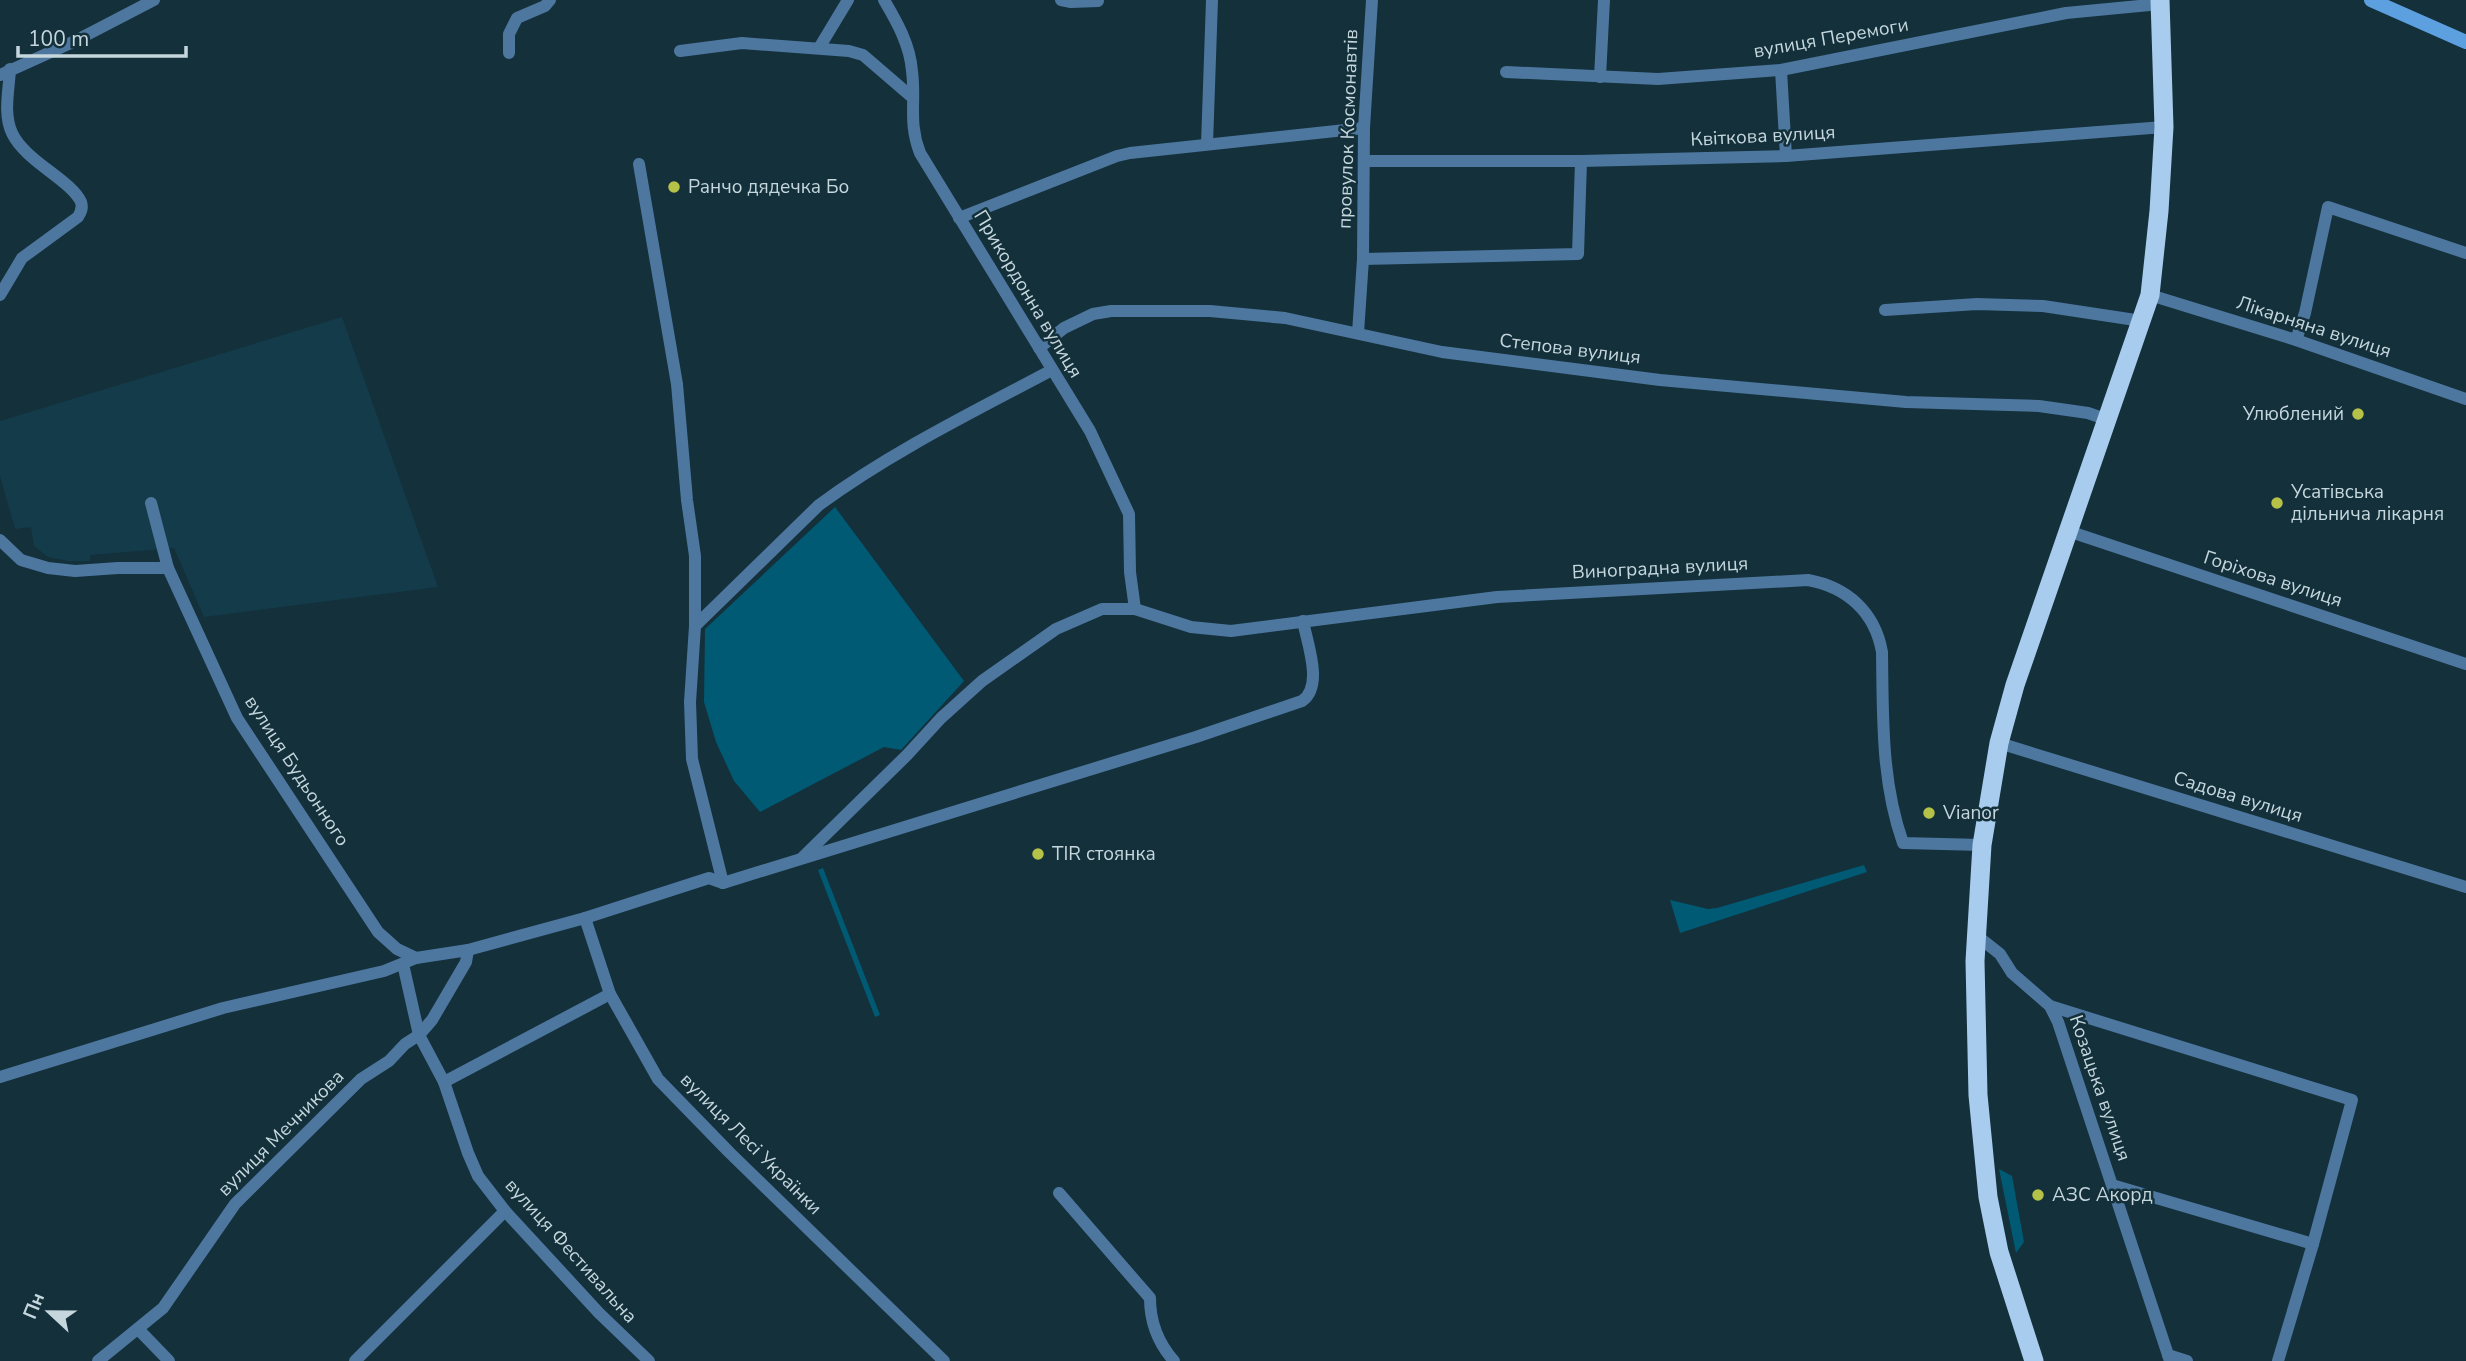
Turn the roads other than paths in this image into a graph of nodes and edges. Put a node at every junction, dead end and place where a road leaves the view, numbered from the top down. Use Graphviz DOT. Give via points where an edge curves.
graph roads {
  1 [pos="154,0"];
  2 [pos="550,0"];
  3 [pos="848,0"];
  4 [pos="884,0"];
  5 [pos="1061,0"];
  6 [pos="1212,0"];
  7 [pos="1372,0"];
  8 [pos="1604,0"];
  9 [pos="2371,0"];
  10 [pos="1098,1"];
  11 [pos="2160,2"];
  12 [pos="2466,42"];
  13 [pos="819,48"];
  14 [pos="680,51"];
  15 [pos="509,53"];
  16 [pos="1781,70"];
  17 [pos="5,72"];
  18 [pos="1506,72"];
  19 [pos="1600,77"];
  20 [pos="913,98"];
  21 [pos="2164,127"];
  22 [pos="1364,128"];
  23 [pos="1207,144"];
  24 [pos="1786,156"];
  25 [pos="1364,161"];
  26 [pos="1581,162"];
  27 [pos="639,164"];
  28 [pos="959,218"];
  29 [pos="2466,253"];
  30 [pos="1363,259"];
  31 [pos="0,295"];
  32 [pos="2150,295"];
  33 [pos="1885,310"];
  34 [pos="2142,321"];
  35 [pos="1357,333"];
  36 [pos="2296,340"];
  37 [pos="1039,348"];
  38 [pos="1052,370"];
  39 [pos="2466,399"];
  40 [pos="2108,419"];
  41 [pos="150,503"];
  42 [pos="2068,531"];
  43 [pos="0,540"];
  44 [pos="168,568"];
  45 [pos="1135,609"];
  46 [pos="1303,621"];
  47 [pos="695,626"];
  48 [pos="2466,664"];
  49 [pos="1998,743"];
  50 [pos="1982,845"];
  51 [pos="803,857"];
  52 [pos="723,883"];
  53 [pos="2466,887"];
  54 [pos="585,918"];
  55 [pos="1976,936"];
  56 [pos="468,950"];
  57 [pos="416,958"];
  58 [pos="403,964"];
  59 [pos="610,993"];
  60 [pos="2050,1006"];
  61 [pos="419,1035"];
  62 [pos="0,1077"];
  63 [pos="444,1082"];
  64 [pos="2112,1185"];
  65 [pos="1059,1193"];
  66 [pos="505,1211"];
  67 [pos="2313,1244"];
  68 [pos="138,1330"];
  69 [pos="2169,1358"];
  70 [pos="98,1361"];
  71 [pos="169,1361"];
  72 [pos="355,1361"];
  73 [pos="649,1361"];
  74 [pos="944,1361"];
  75 [pos="1174,1361"];
  76 [pos="2034,1361"];
  77 [pos="2187,1361"];
  78 [pos="2278,1361"];
  1 -- 17 [label="street"];
  2 -- 15 [label="street" via="517,18 509,34"];
  3 -- 13 [label="street"];
  4 -- 20 [label="street, Прикордонна вулиця" via="907,46"];
  5 -- 10 [label="street"];
  6 -- 23 [label="street"];
  7 -- 22 [label="street, провулок Космонавтів"];
  8 -- 19 [label="street"];
  9 -- 12 [label="main road"];
  11 -- 16 [label="street, вулиця Перемоги" via="2066,13"];
  11 -- 21 [label="highway"];
  13 -- 14 [label="street" via="743,43"];
  13 -- 20 [label="street" via="863,55"];
  16 -- 19 [label="street, вулиця Перемоги" via="1658,79"];
  16 -- 24 [label="street"];
  17 -- 31 [label="street" via="7,117 15,140 76,196 82,210 22,258"];
  18 -- 19 [label="street, вулиця Перемоги"];
  20 -- 28 [label="street, Прикордонна вулиця" via="915,140"];
  21 -- 24 [label="street, Квіткова вулиця"];
  21 -- 32 [label="highway"];
  22 -- 23 [label="street"];
  22 -- 25 [label="street, провулок Космонавтів"];
  23 -- 28 [label="street" via="1116,156"];
  24 -- 26 [label="street, Квіткова вулиця"];
  25 -- 26 [label="street, Квіткова вулиця"];
  25 -- 30 [label="street, провулок Космонавтів"];
  26 -- 30 [label="street" via="1578,254"];
  27 -- 47 [label="street" via="677,384 695,556"];
  28 -- 37 [label="street, Прикордонна вулиця"];
  29 -- 36 [label="street" via="2328,207"];
  30 -- 35 [label="street, провулок Космонавтів"];
  32 -- 34 [label="highway"];
  32 -- 36 [label="street, Лікарняна вулиця"];
  33 -- 34 [label="street" via="1977,304 2043,306"];
  34 -- 40 [label="highway"];
  35 -- 37 [label="street, Степова вулиця" via="1248,314 1111,311 1064,328"];
  35 -- 40 [label="street, Степова вулиця" via="1442,352 1660,380 1906,402 2039,406"];
  36 -- 39 [label="street, Лікарняна вулиця"];
  37 -- 38 [label="street, Прикордонна вулиця"];
  38 -- 45 [label="street, Прикордонна вулиця" via="1090,430 1129,514"];
  38 -- 47 [label="street" via="841,488"];
  40 -- 42 [label="highway"];
  41 -- 44 [label="street, вулиця Будьонного"];
  42 -- 48 [label="street, Горіхова вулиця"];
  42 -- 49 [label="highway"];
  43 -- 44 [label="street" via="21,560 48,568"];
  44 -- 57 [label="street, вулиця Будьонного" via="237,718 378,932 397,950"];
  45 -- 46 [label="street, Виноградна вулиця" via="1213,631"];
  45 -- 51 [label="street, Виноградна вулиця" via="1101,609 1081,616 982,681"];
  46 -- 50 [label="street, Виноградна вулиця" via="1497,597 1784,580 1828,583 1859,604 1880,637 1886,777 1903,842"];
  46 -- 51 [label="street" via="1314,680 1302,701"];
  47 -- 52 [label="street" via="692,759"];
  49 -- 50 [label="highway"];
  49 -- 53 [label="street, Садова вулиця"];
  50 -- 55 [label="highway"];
  51 -- 52 [label="street"];
  52 -- 54 [label="street" via="709,878"];
  54 -- 56 [label="street"];
  54 -- 59 [label="street, вулиця Лесі Українки"];
  55 -- 60 [label="street, Козацька вулиця"];
  55 -- 76 [label="highway" via="1978,1095 1988,1197 2010,1292"];
  56 -- 57 [label="street"];
  56 -- 61 [label="street, вулиця Мечникова" via="466,962"];
  57 -- 58 [label="street"];
  58 -- 61 [label="street, вулиця Фестивальна"];
  58 -- 62 [label="street" via="223,1008"];
  59 -- 63 [label="street"];
  59 -- 74 [label="street, вулиця Лесі Українки" via="658,1079"];
  60 -- 64 [label="street, Козацька вулиця"];
  60 -- 67 [label="street" via="2352,1100"];
  61 -- 63 [label="street, вулиця Фестивальна"];
  61 -- 68 [label="street, вулиця Мечникова" via="361,1079 235,1204 163,1308"];
  63 -- 66 [label="street, вулиця Фестивальна" via="478,1176"];
  64 -- 67 [label="street"];
  64 -- 69 [label="street, Козацька вулиця"];
  65 -- 75 [label="street" via="1150,1298 1154,1329"];
  66 -- 72 [label="street"];
  66 -- 73 [label="street, вулиця Фестивальна"];
  67 -- 78 [label="street"];
  68 -- 70 [label="street, вулиця Мечникова"];
  68 -- 71 [label="street"];
  69 -- 77 [label="street"];
}
